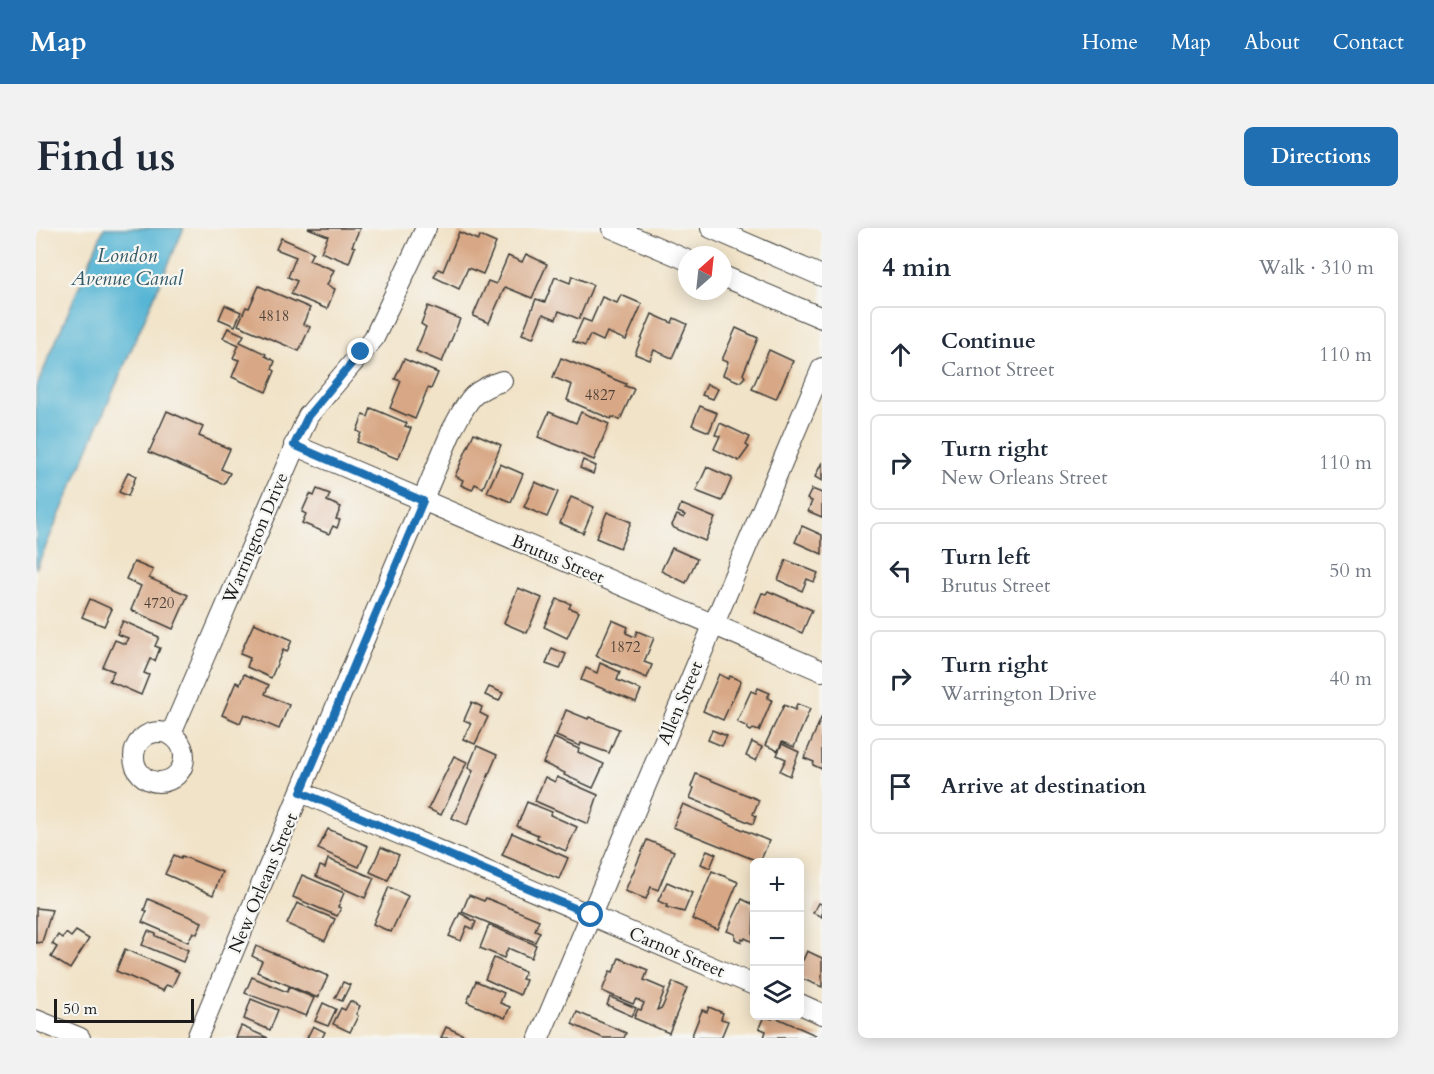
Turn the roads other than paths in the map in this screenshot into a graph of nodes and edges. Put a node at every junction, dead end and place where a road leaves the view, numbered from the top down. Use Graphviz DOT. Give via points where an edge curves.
graph roads {
  1 [pos="426,228"];
  2 [pos="612,228"];
  3 [pos="711,228"];
  4 [pos="678,256"];
  5 [pos="822,276"];
  6 [pos="732,280"];
  7 [pos="822,318"];
  8 [pos="822,368"];
  9 [pos="502,381"];
  10 [pos="294,445"];
  11 [pos="423,501"];
  12 [pos="713,625"];
  13 [pos="822,671"];
  14 [pos="171,734"];
  15 [pos="301,792"];
  16 [pos="591,915"];
  17 [pos="750,983"];
  18 [pos="804,1006"];
  19 [pos="822,1014"];
  20 [pos="36,1020"];
  21 [pos="80,1038"];
  22 [pos="197,1038"];
  23 [pos="538,1038"];
  1 -- 10 [label="street, Warrington Drive" via="374,338 308,416"];
  2 -- 4 [label="street"];
  3 -- 5 [label="street"];
  6 -- 7 [label="street"];
  8 -- 12 [label="street, Allen Street"];
  9 -- 11 [label="street, New Orleans Street" via="483,387 468,400"];
  10 -- 11 [label="street, Brutus Street"];
  10 -- 14 [label="street, Warrington Drive"];
  11 -- 12 [label="street, Brutus Street"];
  11 -- 15 [label="street, New Orleans Street"];
  12 -- 13 [label="street, Brutus Street"];
  12 -- 16 [label="street, Allen Street"];
  15 -- 16 [label="street, Carnot Street"];
  15 -- 22 [label="street, New Orleans Street"];
  16 -- 17 [label="street, Carnot Street"];
  16 -- 23 [label="street, Allen Street"];
  18 -- 19 [label="street"];
  20 -- 21 [label="street"];
}
